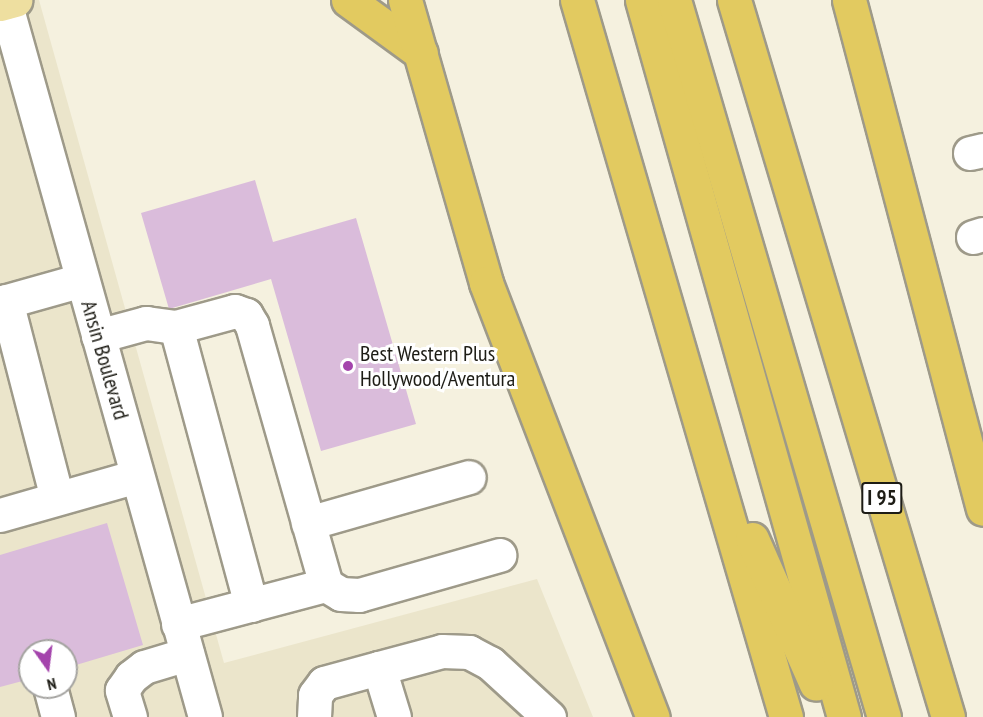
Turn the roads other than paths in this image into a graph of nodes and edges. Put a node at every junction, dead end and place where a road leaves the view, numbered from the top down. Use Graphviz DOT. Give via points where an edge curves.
graph roads {
  1 [pos="348,0"];
  2 [pos="405,0"];
  3 [pos="577,0"];
  4 [pos="642,0"];
  5 [pos="674,0"];
  6 [pos="734,0"];
  7 [pos="849,0"];
  8 [pos="6,2"];
  9 [pos="421,53"];
  10 [pos="82,280"];
  11 [pos="3,302"];
  12 [pos="176,327"];
  13 [pos="98,336"];
  14 [pos="706,436"];
  15 [pos="137,476"];
  16 [pos="469,477"];
  17 [pos="57,498"];
  18 [pos="983,509"];
  19 [pos="0,515"];
  20 [pos="308,523"];
  21 [pos="499,555"];
  22 [pos="326,585"];
  23 [pos="251,605"];
  24 [pos="183,639"];
  25 [pos="379,668"];
  26 [pos="53,699"];
  27 [pos="58,717"];
  28 [pos="130,717"];
  29 [pos="205,717"];
  30 [pos="314,717"];
  31 [pos="394,717"];
  32 [pos="549,717"];
  33 [pos="653,717"];
  34 [pos="786,717"];
  35 [pos="825,717"];
  36 [pos="844,717"];
  37 [pos="884,717"];
  38 [pos="948,717"];
  1 -- 9 [label="highway"];
  2 -- 9 [label="highway"];
  3 -- 14 [label="highway"];
  4 -- 36 [label="highway"];
  5 -- 37 [label="highway"];
  6 -- 38 [label="highway, I 95"];
  7 -- 18 [label="highway"];
  8 -- 10 [label="street, Ansin Boulevard"];
  9 -- 33 [label="highway" via="486,283"];
  10 -- 11 [label="street"];
  10 -- 13 [label="street, Ansin Boulevard"];
  11 -- 17 [label="street"];
  12 -- 13 [label="street" via="146,323"];
  12 -- 20 [label="street" via="235,311 246,315"];
  12 -- 23 [label="street"];
  13 -- 15 [label="street, Ansin Boulevard"];
  14 -- 34 [label="highway"];
  14 -- 35 [label="highway" via="813,673"];
  15 -- 17 [label="street"];
  15 -- 24 [label="street, Ansin Boulevard"];
  16 -- 20 [label="street"];
  17 -- 19 [label="street"];
  20 -- 22 [label="street"];
  21 -- 22 [label="street" via="359,595 341,594"];
  22 -- 23 [label="street"];
  23 -- 24 [label="street"];
  24 -- 28 [label="street" via="130,677 122,690"];
  24 -- 29 [label="street, Ansin Boulevard"];
  25 -- 30 [label="street" via="324,683 315,695"];
  25 -- 31 [label="street"];
  25 -- 32 [label="street" via="442,651 469,652 490,663"];
  26 -- 27 [label="street"];
}
